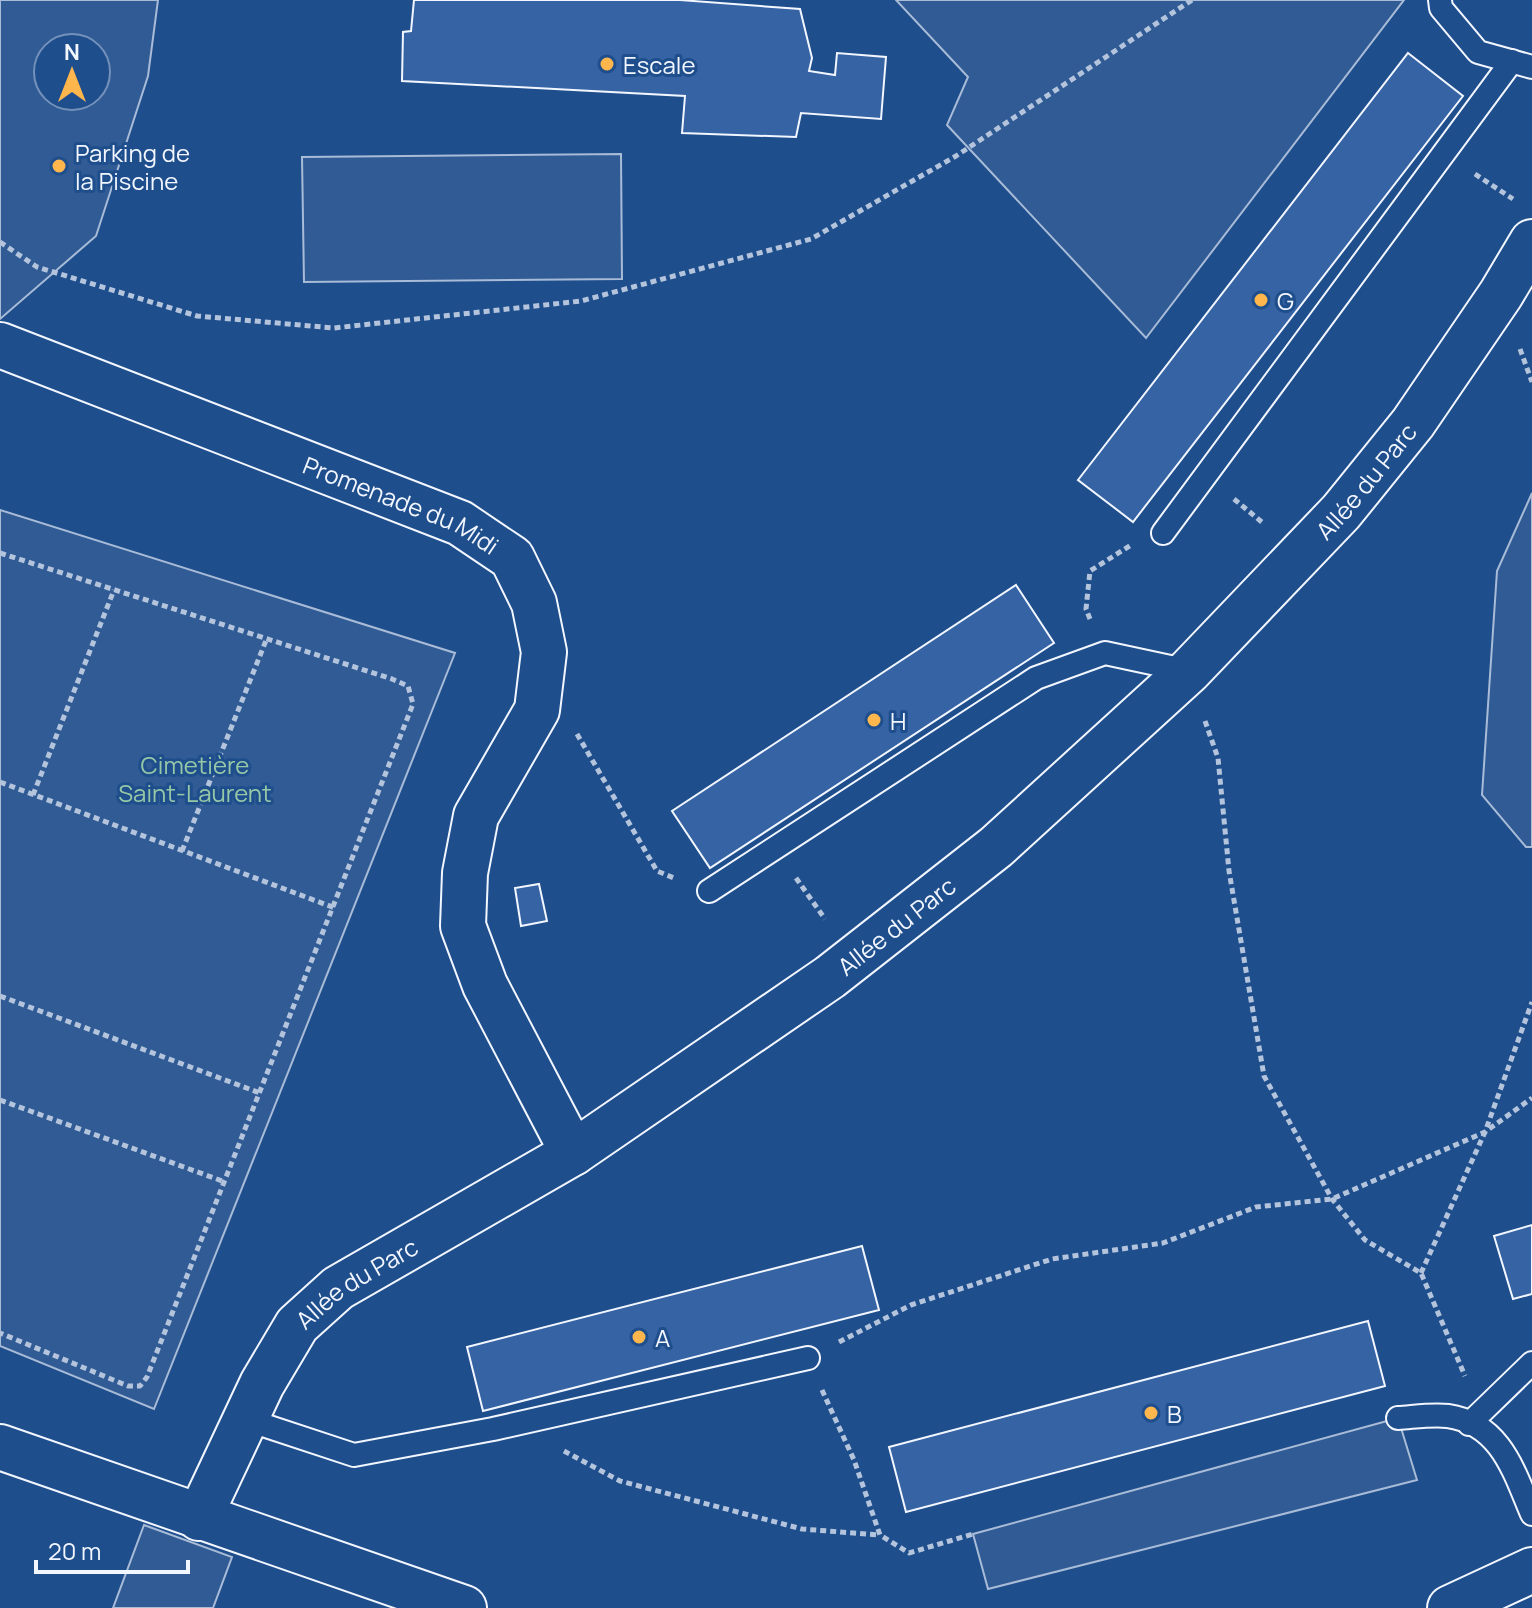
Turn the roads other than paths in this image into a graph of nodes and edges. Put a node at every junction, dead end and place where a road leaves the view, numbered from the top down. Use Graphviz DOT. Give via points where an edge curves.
graph roads {
  1 [pos="1440,0"];
  2 [pos="1522,64"];
  3 [pos="1526,223"];
  4 [pos="0,345"];
  5 [pos="1163,533"];
  6 [pos="1189,671"];
  7 [pos="709,891"];
  8 [pos="573,1153"];
  9 [pos="808,1358"];
  10 [pos="1532,1363"];
  11 [pos="1398,1418"];
  12 [pos="1474,1418"];
  13 [pos="245,1419"];
  14 [pos="0,1447"];
  15 [pos="1532,1514"];
  16 [pos="194,1530"];
  17 [pos="1532,1570"];
  18 [pos="464,1608"];
  19 [pos="1450,1608"];
  1 -- 2 [label="lane" via="1478,52"];
  2 -- 5 [label="lane" via="1444,154"];
  3 -- 6 [label="street, Allée du Parc" via="1501,294 1413,423 1341,512"];
  4 -- 8 [label="street, Promenade du Midi" via="460,523 512,558 534,603 544,652 537,710 476,816 465,873 463,926 485,985"];
  6 -- 7 [label="lane" via="1105,653 1036,678"];
  6 -- 8 [label="street, Allée du Parc" via="996,847 852,959"];
  8 -- 13 [label="street, Allée du Parc" via="338,1288 297,1325"];
  9 -- 13 [label="lane" via="354,1455"];
  10 -- 12 [label="lane"];
  11 -- 12 [label="lane"];
  12 -- 15 [label="lane" via="1504,1450"];
  13 -- 16 [label="street, Allée du Parc"];
  14 -- 16 [label="street"];
  16 -- 18 [label="street"];
  17 -- 19 [label="street"];
}
